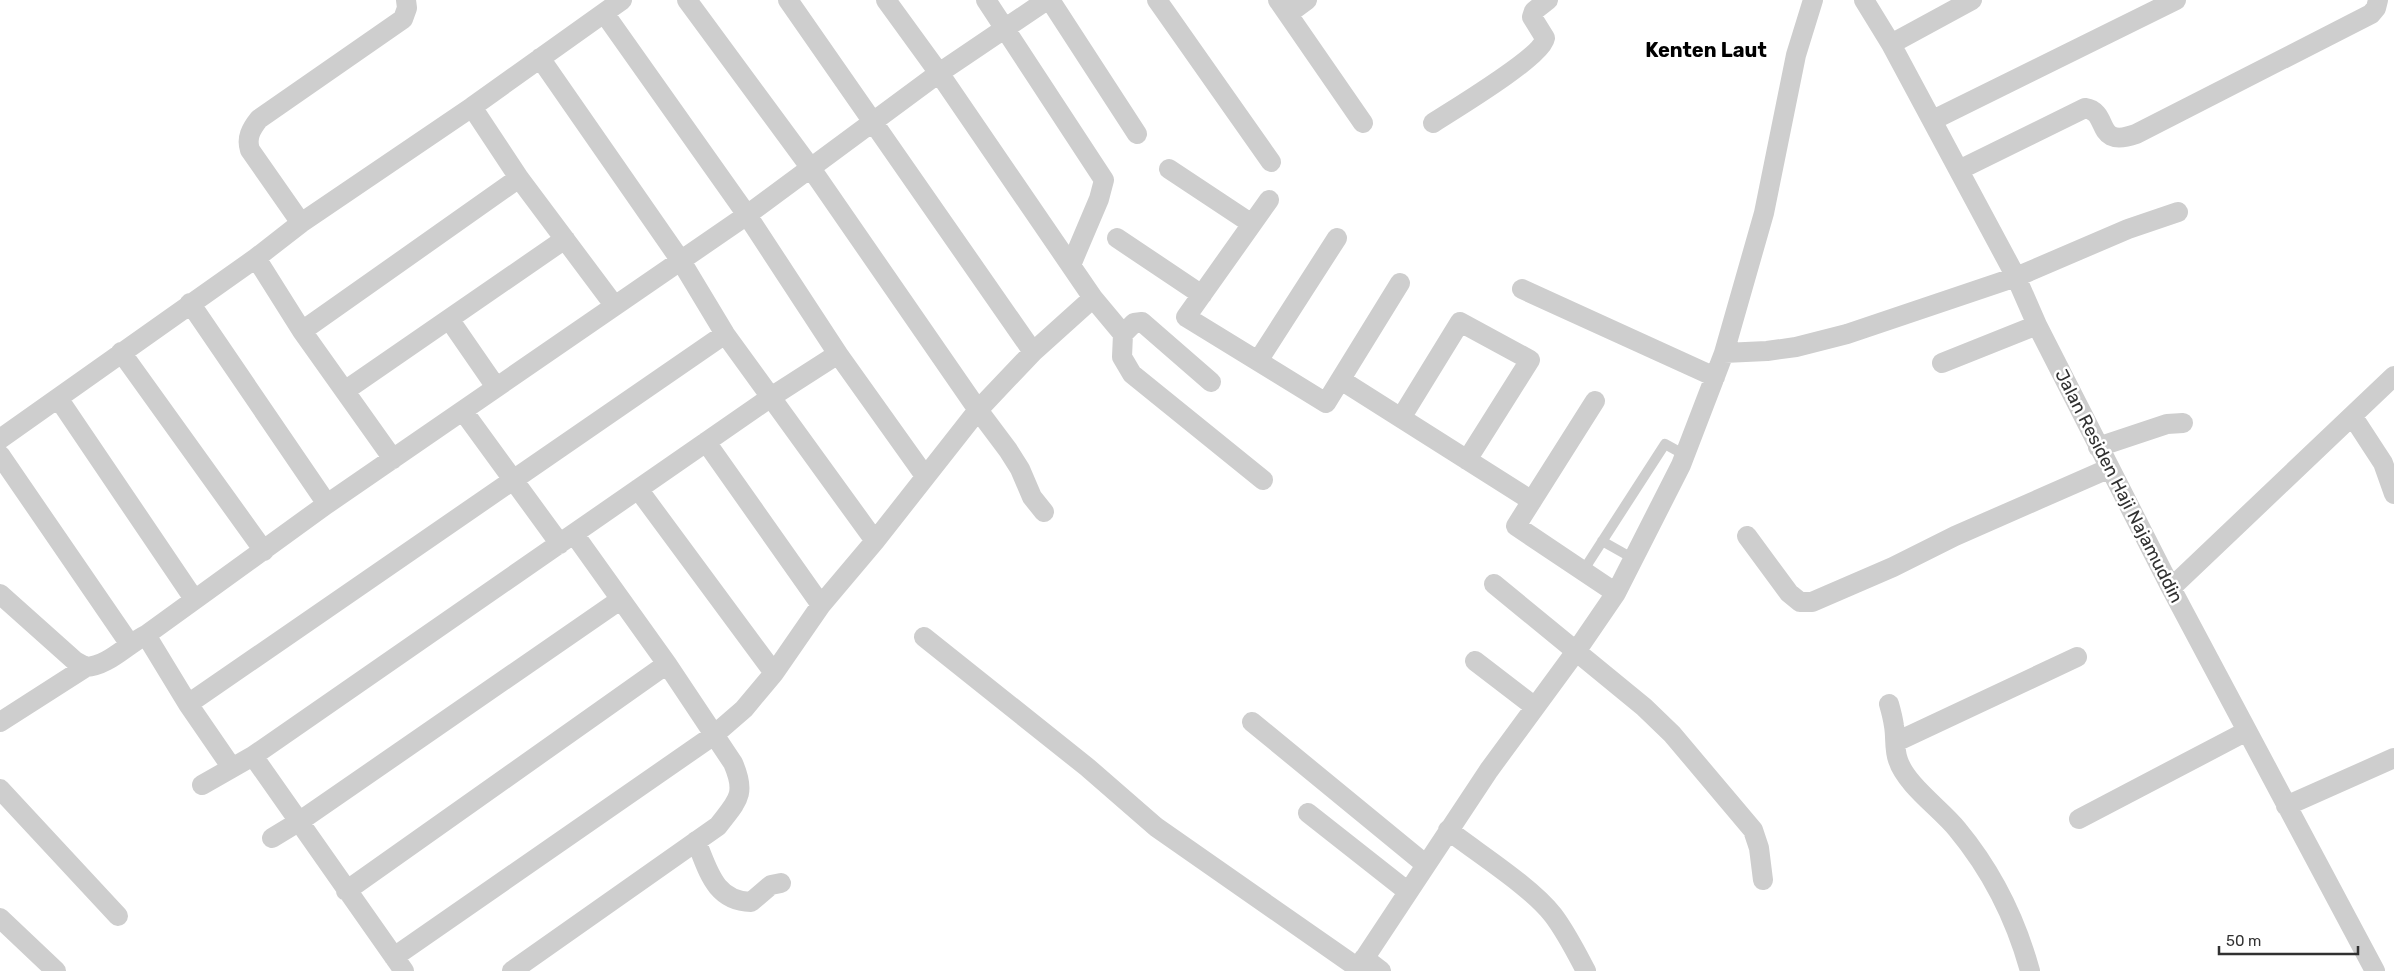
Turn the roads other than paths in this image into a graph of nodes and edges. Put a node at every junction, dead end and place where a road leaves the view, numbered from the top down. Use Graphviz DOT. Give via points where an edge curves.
graph roads {
  1 [pos="406,0"];
  2 [pos="622,0"];
  3 [pos="687,0"];
  4 [pos="788,0"];
  5 [pos="886,0"];
  6 [pos="986,0"];
  7 [pos="1049,0"];
  8 [pos="1157,0"];
  9 [pos="1306,0"];
  10 [pos="1548,0"];
  11 [pos="1813,0"];
  12 [pos="1864,0"];
  13 [pos="1972,0"];
  14 [pos="2176,0"];
  15 [pos="2378,0"];
  16 [pos="1283,7"];
  17 [pos="604,13"];
  18 [pos="1006,29"];
  19 [pos="1891,44"];
  20 [pos="540,58"];
  21 [pos="939,73"];
  22 [pos="472,107"];
  23 [pos="1933,120"];
  24 [pos="873,122"];
  25 [pos="1363,122"];
  26 [pos="1433,123"];
  27 [pos="1137,134"];
  28 [pos="1271,162"];
  29 [pos="810,167"];
  30 [pos="1169,168"];
  31 [pos="1959,170"];
  32 [pos="519,178"];
  33 [pos="1269,200"];
  34 [pos="2178,212"];
  35 [pos="747,215"];
  36 [pos="301,223"];
  37 [pos="1252,224"];
  38 [pos="1117,238"];
  39 [pos="1337,238"];
  40 [pos="565,239"];
  41 [pos="256,258"];
  42 [pos="681,261"];
  43 [pos="1070,265"];
  44 [pos="2016,277"];
  45 [pos="1400,283"];
  46 [pos="1522,289"];
  47 [pos="1202,295"];
  48 [pos="1093,298"];
  49 [pos="190,304"];
  50 [pos="614,305"];
  51 [pos="449,319"];
  52 [pos="2037,325"];
  53 [pos="302,331"];
  54 [pos="725,334"];
  55 [pos="1123,334"];
  56 [pos="121,352"];
  57 [pos="1033,352"];
  58 [pos="1724,353"];
  59 [pos="838,354"];
  60 [pos="1258,361"];
  61 [pos="1942,363"];
  62 [pos="2394,376"];
  63 [pos="1715,377"];
  64 [pos="1341,380"];
  65 [pos="1211,382"];
  66 [pos="496,387"];
  67 [pos="346,390"];
  68 [pos="771,397"];
  69 [pos="58,398"];
  70 [pos="1595,401"];
  71 [pos="978,410"];
  72 [pos="463,411"];
  73 [pos="2353,417"];
  74 [pos="1402,418"];
  75 [pos="2183,423"];
  76 [pos="0,439"];
  77 [pos="706,442"];
  78 [pos="2098,447"];
  79 [pos="0,455"];
  80 [pos="1685,455"];
  81 [pos="393,459"];
  82 [pos="1467,460"];
  83 [pos="2110,468"];
  84 [pos="925,476"];
  85 [pos="511,480"];
  86 [pos="1263,480"];
  87 [pos="638,488"];
  88 [pos="2394,494"];
  89 [pos="1532,501"];
  90 [pos="327,504"];
  91 [pos="1044,512"];
  92 [pos="1747,536"];
  93 [pos="567,539"];
  94 [pos="875,541"];
  95 [pos="1602,541"];
  96 [pos="264,551"];
  97 [pos="1634,559"];
  98 [pos="1583,570"];
  99 [pos="1494,584"];
  100 [pos="2171,588"];
  101 [pos="1616,593"];
  102 [pos="0,594"];
  103 [pos="194,599"];
  104 [pos="620,600"];
  105 [pos="821,605"];
  106 [pos="924,637"];
  107 [pos="137,639"];
  108 [pos="1577,650"];
  109 [pos="2077,657"];
  110 [pos="1475,661"];
  111 [pos="667,664"];
  112 [pos="86,667"];
  113 [pos="774,673"];
  114 [pos="188,704"];
  115 [pos="1889,704"];
  116 [pos="1535,707"];
  117 [pos="0,722"];
  118 [pos="1252,722"];
  119 [pos="2247,731"];
  120 [pos="714,735"];
  121 [pos="1896,742"];
  122 [pos="253,756"];
  123 [pos="2394,758"];
  124 [pos="232,768"];
  125 [pos="202,785"];
  126 [pos="0,790"];
  127 [pos="2286,806"];
  128 [pos="1308,812"];
  129 [pos="2079,819"];
  130 [pos="300,821"];
  131 [pos="1448,830"];
  132 [pos="272,838"];
  133 [pos="696,841"];
  134 [pos="1425,864"];
  135 [pos="1763,880"];
  136 [pos="782,883"];
  137 [pos="346,891"];
  138 [pos="1407,891"];
  139 [pos="118,916"];
  140 [pos="0,918"];
  141 [pos="399,964"];
  142 [pos="1359,965"];
  143 [pos="56,971"];
  144 [pos="512,971"];
  145 [pos="1381,971"];
  146 [pos="1586,971"];
  147 [pos="2030,971"];
  148 [pos="2375,971"];
  1 -- 36 [label="street" via="407,8 402,19 259,119 250,131 250,150"];
  2 -- 17 [label="street"];
  3 -- 29 [label="street"];
  4 -- 24 [label="street"];
  5 -- 21 [label="street"];
  6 -- 18 [label="street"];
  7 -- 18 [label="street"];
  7 -- 27 [label="street"];
  8 -- 28 [label="street"];
  9 -- 16 [label="street"];
  10 -- 26 [label="street" via="1532,17 1545,38 1541,48"];
  11 -- 58 [label="street" via="1796,56 1764,213"];
  12 -- 19 [label="street, Jalan Residen Haji Najamuddin"];
  13 -- 19 [label="street"];
  14 -- 23 [label="street"];
  15 -- 31 [label="street" via="2370,14 2136,134 2115,139 2094,112 2085,108"];
  16 -- 25 [label="street"];
  17 -- 20 [label="street"];
  17 -- 35 [label="street"];
  18 -- 21 [label="street"];
  18 -- 43 [label="street" via="1104,180"];
  19 -- 23 [label="street, Jalan Residen Haji Najamuddin"];
  20 -- 22 [label="street"];
  20 -- 42 [label="street"];
  21 -- 24 [label="street"];
  21 -- 43 [label="street"];
  22 -- 32 [label="street"];
  22 -- 36 [label="street"];
  23 -- 31 [label="street, Jalan Residen Haji Najamuddin"];
  24 -- 29 [label="street"];
  24 -- 57 [label="street"];
  29 -- 35 [label="street"];
  29 -- 71 [label="street"];
  30 -- 37 [label="street"];
  31 -- 44 [label="street, Jalan Residen Haji Najamuddin"];
  32 -- 40 [label="street"];
  32 -- 53 [label="street"];
  33 -- 37 [label="street"];
  34 -- 44 [label="street" via="2128,229"];
  35 -- 42 [label="street"];
  35 -- 59 [label="street"];
  36 -- 41 [label="street"];
  37 -- 47 [label="street"];
  38 -- 47 [label="street"];
  39 -- 60 [label="street"];
  40 -- 50 [label="street"];
  40 -- 51 [label="street"];
  41 -- 49 [label="street"];
  41 -- 53 [label="street"];
  42 -- 50 [label="street"];
  42 -- 54 [label="street"];
  43 -- 48 [label="street"];
  44 -- 52 [label="street, Jalan Residen Haji Najamuddin"];
  44 -- 58 [label="street" via="1848,334 1796,348"];
  45 -- 64 [label="street"];
  46 -- 63 [label="street"];
  47 -- 60 [label="street" via="1186,316"];
  48 -- 55 [label="street"];
  48 -- 57 [label="street"];
  49 -- 56 [label="street"];
  49 -- 90 [label="street"];
  50 -- 66 [label="street"];
  51 -- 66 [label="street"];
  51 -- 67 [label="street"];
  52 -- 61 [label="street"];
  52 -- 78 [label="street, Jalan Residen Haji Najamuddin"];
  53 -- 67 [label="street"];
  54 -- 68 [label="street"];
  54 -- 85 [label="street" via="624,406"];
  55 -- 65 [label="street" via="1134,323 1142,322"];
  55 -- 86 [label="street" via="1122,356 1132,374"];
  56 -- 69 [label="street"];
  56 -- 96 [label="street"];
  57 -- 71 [label="street"];
  58 -- 63 [label="street"];
  59 -- 68 [label="street"];
  59 -- 84 [label="street"];
  60 -- 64 [label="street" via="1326,403"];
  62 -- 73 [label="street"];
  63 -- 80 [label="street"];
  64 -- 74 [label="street"];
  66 -- 72 [label="street"];
  67 -- 81 [label="street"];
  68 -- 77 [label="street"];
  68 -- 94 [label="street"];
  69 -- 76 [label="street"];
  69 -- 103 [label="street"];
  70 -- 89 [label="street"];
  71 -- 84 [label="street"];
  71 -- 91 [label="street" via="1008,450 1032,497"];
  72 -- 81 [label="street"];
  72 -- 85 [label="street"];
  73 -- 88 [label="street" via="2383,463"];
  73 -- 100 [label="street"];
  74 -- 82 [label="street"];
  74 -- 82 [label="street" via="1460,322 1530,360"];
  75 -- 78 [label="street" via="2166,424"];
  77 -- 87 [label="street"];
  77 -- 105 [label="street"];
  78 -- 83 [label="street, Jalan Residen Haji Najamuddin"];
  79 -- 107 [label="street"];
  80 -- 95 [label="lane" via="1665,444"];
  80 -- 97 [label="street"];
  81 -- 90 [label="street"];
  82 -- 89 [label="street"];
  83 -- 92 [label="street" via="1812,602 1800,602 1789,593"];
  83 -- 100 [label="street, Jalan Residen Haji Najamuddin"];
  84 -- 94 [label="street"];
  85 -- 93 [label="street"];
  85 -- 114 [label="street"];
  87 -- 93 [label="street"];
  87 -- 113 [label="street"];
  89 -- 98 [label="street" via="1516,526"];
  90 -- 96 [label="street"];
  93 -- 104 [label="street"];
  93 -- 122 [label="street"];
  94 -- 105 [label="street"];
  95 -- 97 [label="lane"];
  95 -- 98 [label="lane"];
  96 -- 103 [label="street"];
  97 -- 101 [label="street"];
  98 -- 101 [label="street"];
  99 -- 108 [label="street"];
  100 -- 119 [label="street, Jalan Residen Haji Najamuddin"];
  101 -- 108 [label="street"];
  102 -- 112 [label="street"];
  103 -- 107 [label="street"];
  104 -- 111 [label="street"];
  104 -- 130 [label="street"];
  105 -- 113 [label="street"];
  106 -- 142 [label="street" via="1087,767 1156,827"];
  107 -- 112 [label="street" via="101,664"];
  107 -- 114 [label="street"];
  108 -- 116 [label="street"];
  108 -- 135 [label="street" via="1672,734 1749,825 1757,841"];
  109 -- 121 [label="street"];
  110 -- 116 [label="street"];
  111 -- 120 [label="street"];
  111 -- 137 [label="street"];
  112 -- 117 [label="street"];
  113 -- 120 [label="street" via="744,709"];
  114 -- 124 [label="street"];
  115 -- 121 [label="street"];
  116 -- 131 [label="street"];
  118 -- 134 [label="street"];
  119 -- 127 [label="street, Jalan Residen Haji Najamuddin"];
  119 -- 129 [label="street"];
  120 -- 133 [label="street" via="733,763 740,792 737,802 718,826"];
  120 -- 141 [label="street"];
  121 -- 147 [label="street" via="1898,761 1905,773 1956,827 1987,870 2022,943"];
  122 -- 124 [label="street"];
  122 -- 130 [label="street"];
  123 -- 127 [label="street"];
  124 -- 125 [label="street"];
  126 -- 139 [label="street"];
  127 -- 148 [label="street, Jalan Residen Haji Najamuddin"];
  128 -- 138 [label="street"];
  130 -- 132 [label="street"];
  130 -- 137 [label="street"];
  131 -- 134 [label="street"];
  131 -- 146 [label="street" via="1546,908 1568,937"];
  133 -- 136 [label="street" via="708,874 730,897 751,902 771,885"];
  133 -- 144 [label="street"];
  134 -- 138 [label="street"];
  137 -- 141 [label="street"];
  138 -- 142 [label="street"];
  140 -- 143 [label="street"];
  142 -- 145 [label="street"];
}
